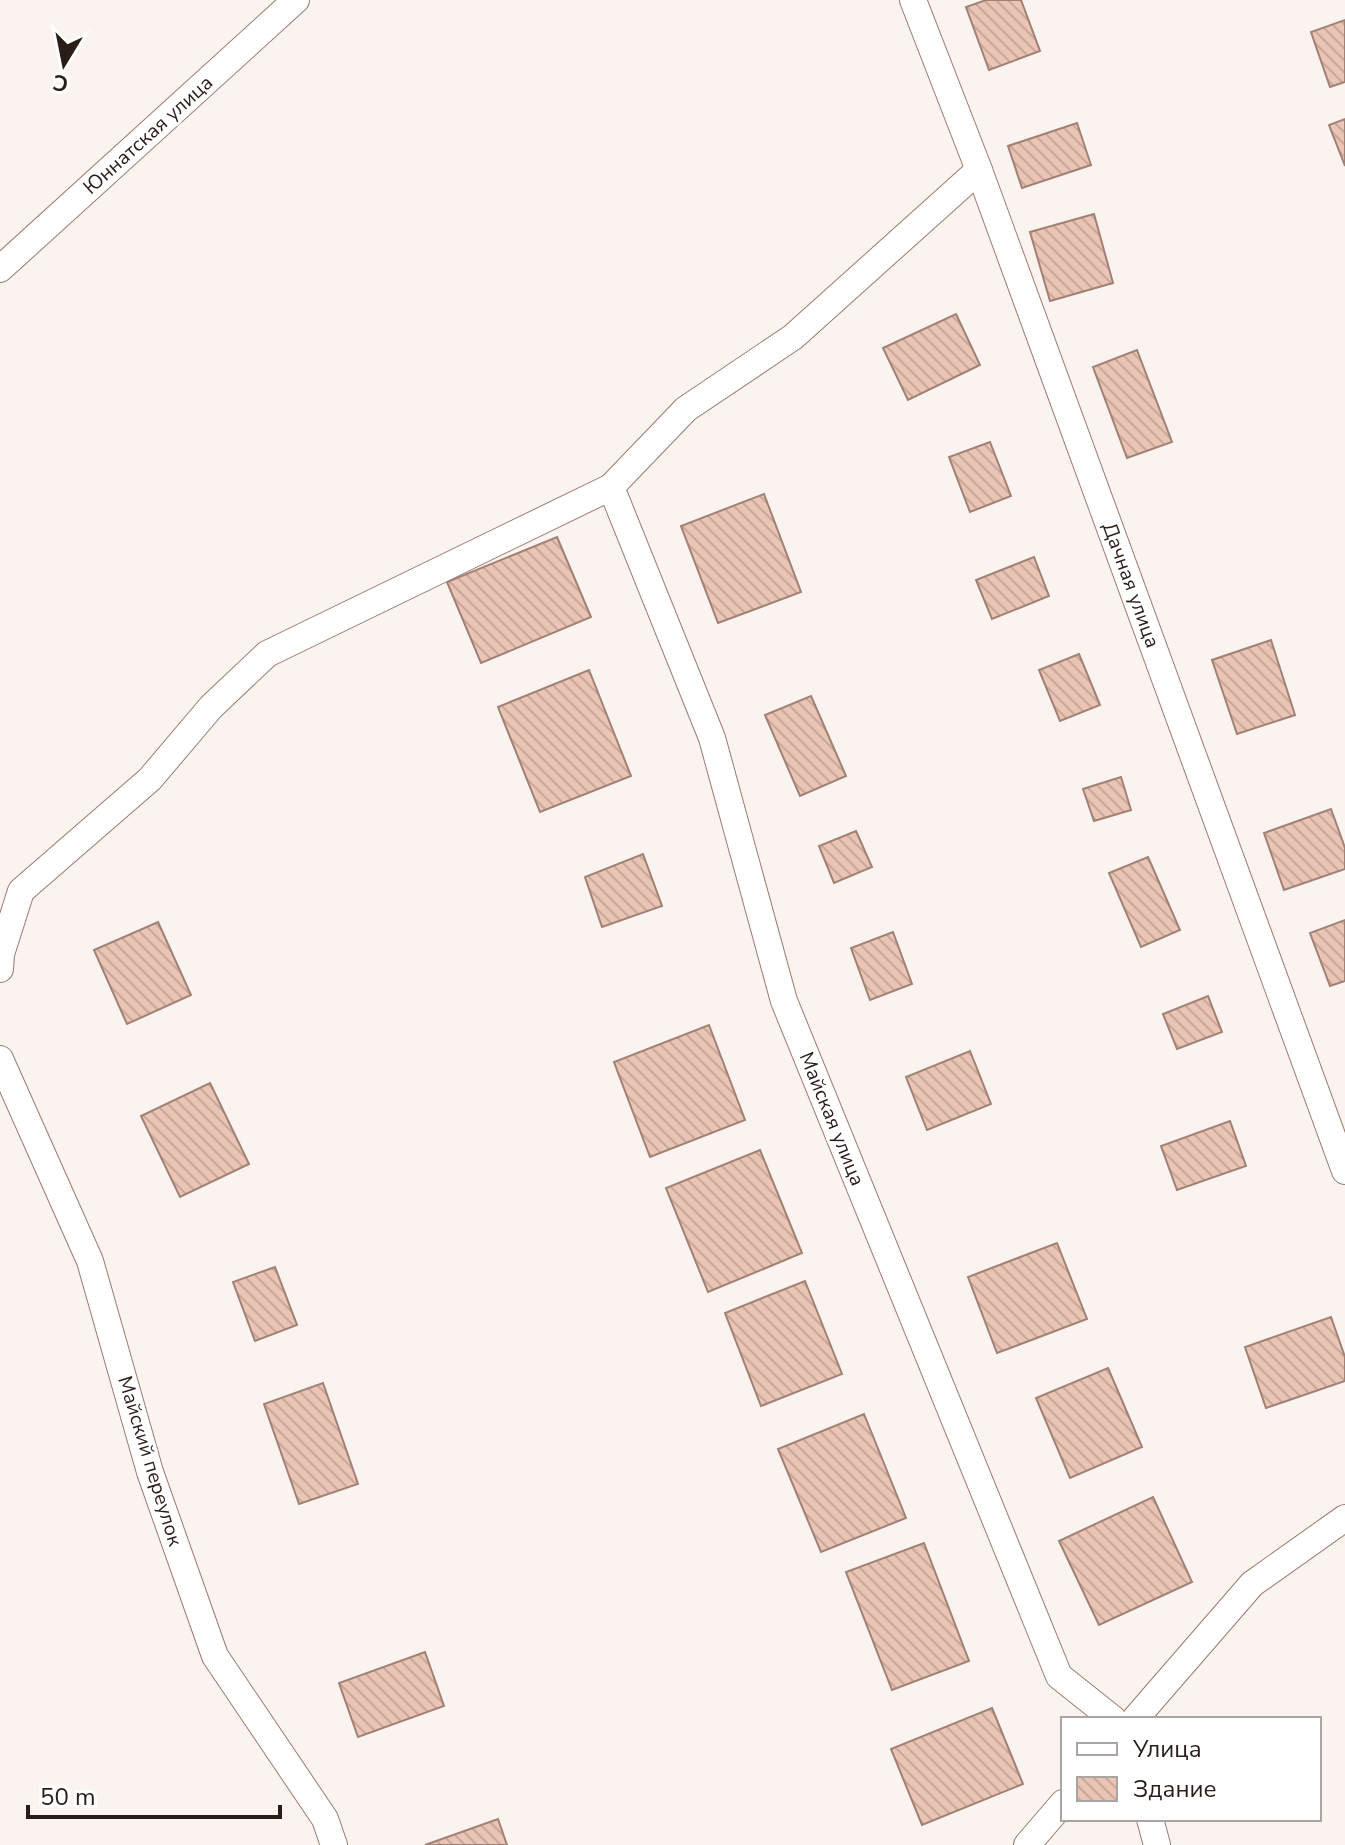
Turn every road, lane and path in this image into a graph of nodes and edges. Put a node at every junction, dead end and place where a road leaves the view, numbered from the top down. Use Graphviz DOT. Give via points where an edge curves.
graph roads {
  1 [pos="296,0"];
  2 [pos="913,0"];
  3 [pos="979,170"];
  4 [pos="0,269"];
  5 [pos="611,487"];
  6 [pos="0,969"];
  7 [pos="0,1059"];
  8 [pos="1345,1171"];
  9 [pos="1345,1518"];
  10 [pos="1110,1717"];
  11 [pos="1137,1717"];
  12 [pos="1061,1805"];
  13 [pos="1151,1821"];
  14 [pos="334,1845"];
  15 [pos="1027,1845"];
  16 [pos="1157,1845"];
  1 -- 4 [label="street, Юннатская улица"];
  2 -- 3 [label="street, Дачная улица"];
  3 -- 5 [label="street" via="793,337 686,409"];
  3 -- 8 [label="street, Дачная улица"];
  5 -- 6 [label="street" via="267,654 211,707 150,779 21,891"];
  5 -- 10 [label="street, Майская улица" via="712,738 784,1001 1059,1676"];
  7 -- 14 [label="street, Майский переулок" via="90,1261 150,1472 215,1656 325,1819"];
  9 -- 11 [label="street" via="1252,1584"];
  12 -- 15 [label="street"];
  13 -- 16 [label="street"];
}
